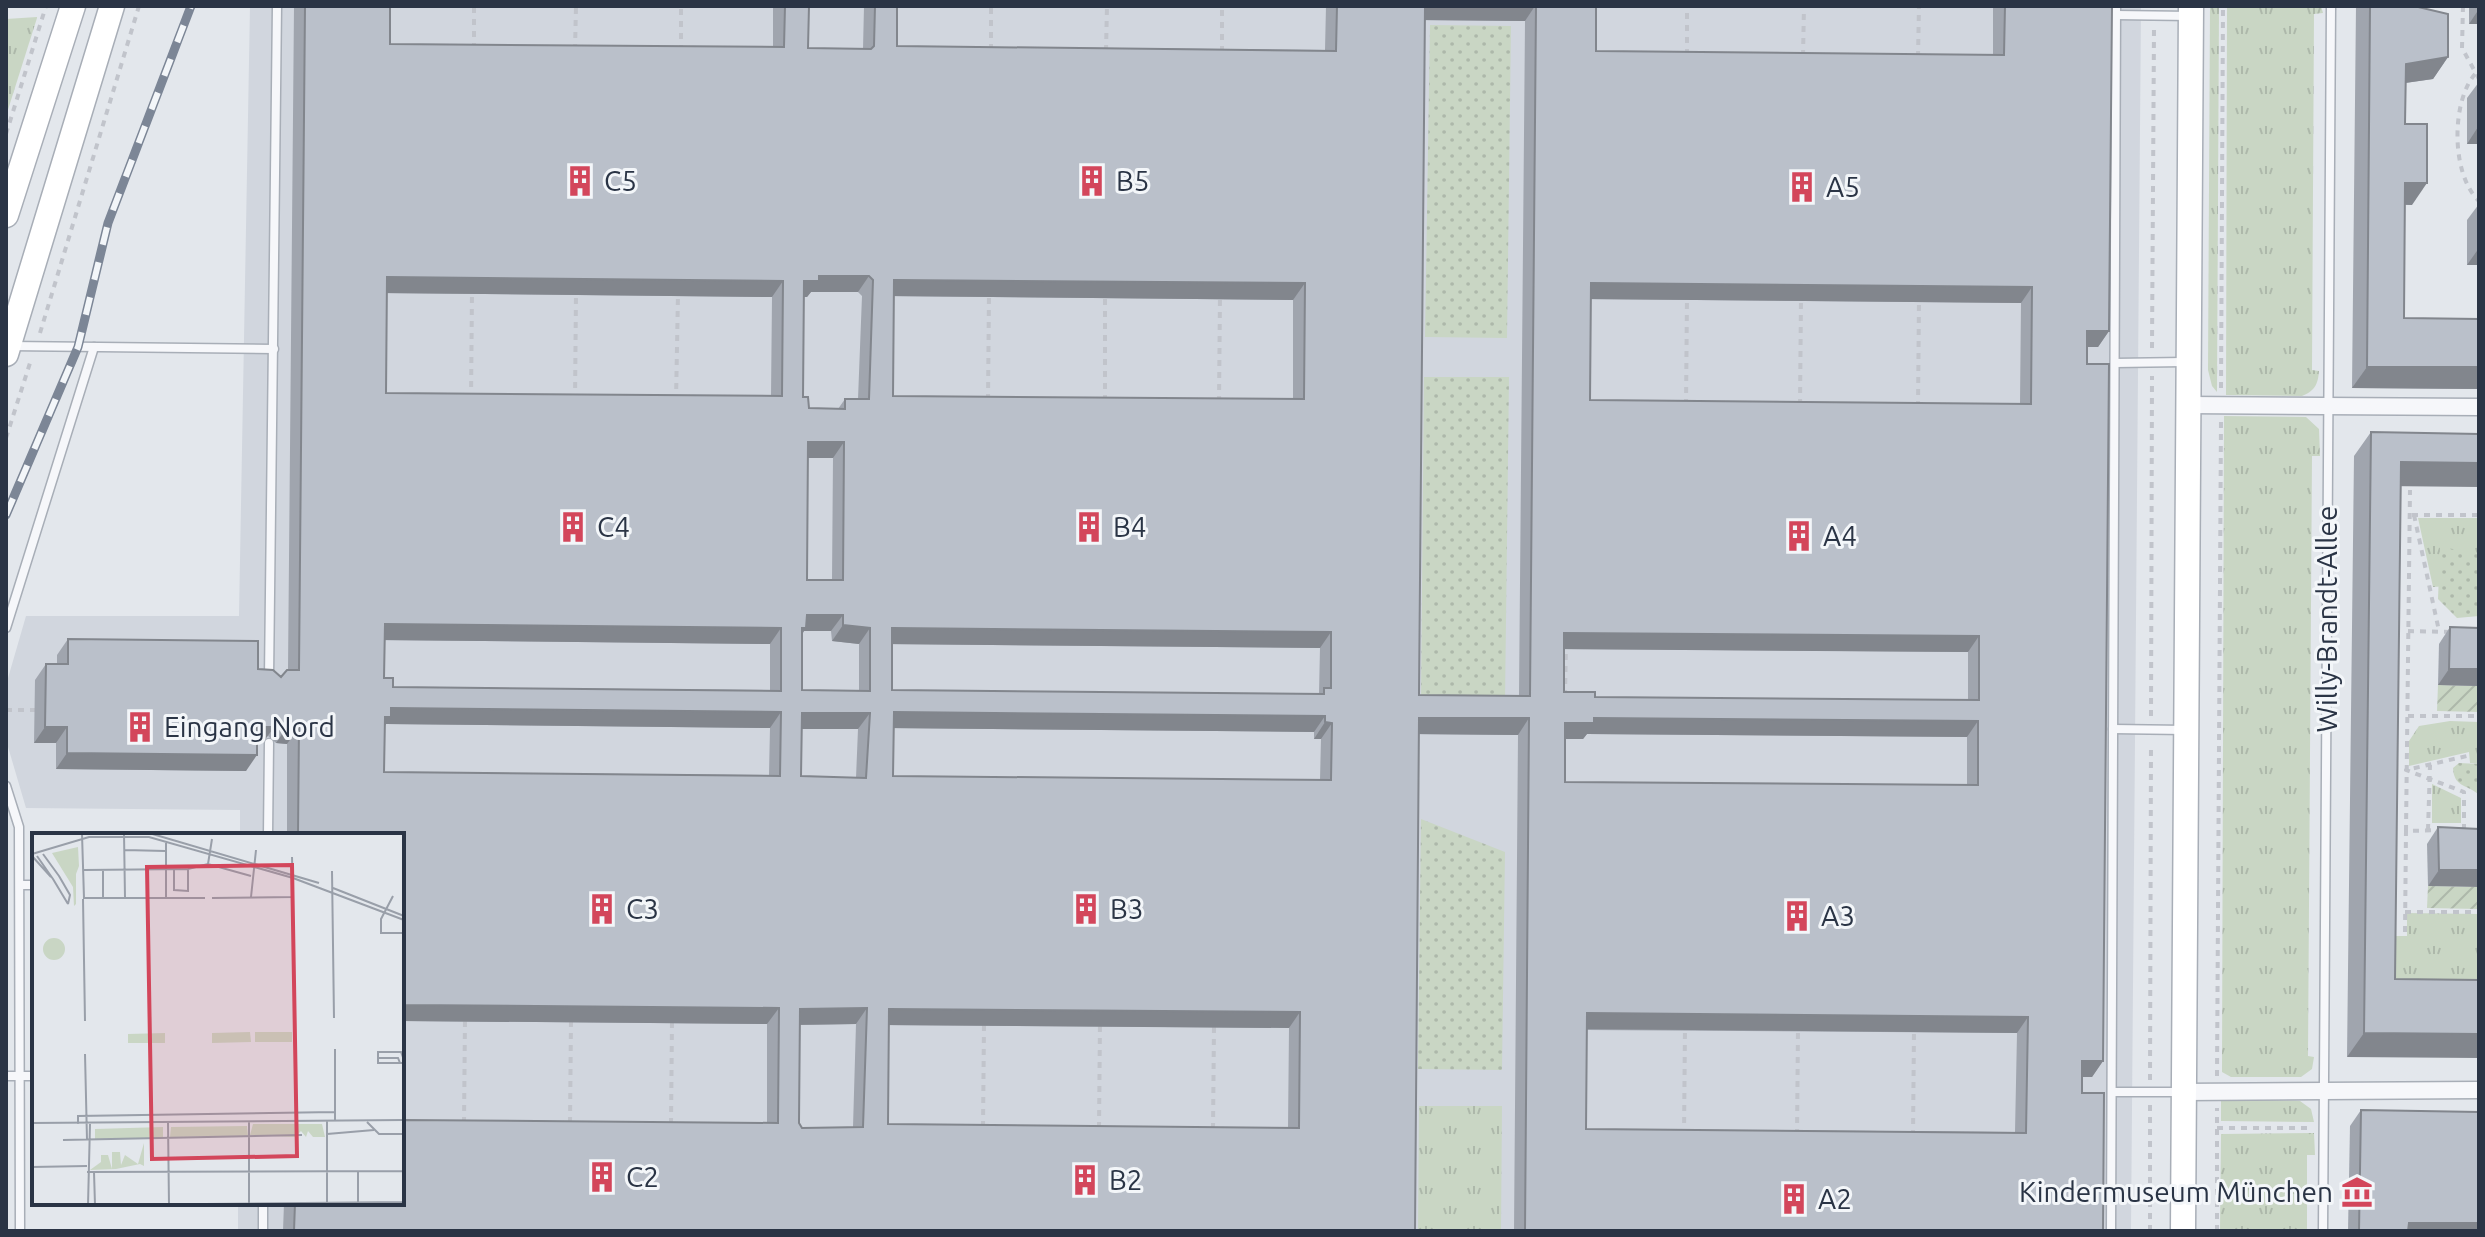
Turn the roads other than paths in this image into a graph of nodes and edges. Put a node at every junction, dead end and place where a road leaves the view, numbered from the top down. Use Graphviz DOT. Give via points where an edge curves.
graph roads {
  1 [pos="73,6"];
  2 [pos="112,6"];
  3 [pos="277,6"];
  4 [pos="2331,6"];
  5 [pos="2116,10"];
  6 [pos="2191,11"];
  7 [pos="6,215"];
  8 [pos="94,347"];
  9 [pos="7,348"];
  10 [pos="274,349"];
  11 [pos="2189,362"];
  12 [pos="2115,363"];
  13 [pos="2188,405"];
  14 [pos="2329,405"];
  15 [pos="2479,407"];
  16 [pos="6,628"];
  17 [pos="269,686"];
  18 [pos="2113,729"];
  19 [pos="2186,730"];
  20 [pos="269,743"];
  21 [pos="6,786"];
  22 [pos="268,833"];
  23 [pos="21,885"];
  24 [pos="32,885"];
  25 [pos="21,1003"];
  26 [pos="32,1003"];
  27 [pos="6,1076"];
  28 [pos="21,1076"];
  29 [pos="32,1076"];
  30 [pos="2325,1089"];
  31 [pos="2479,1090"];
  32 [pos="2112,1092"];
  33 [pos="2184,1092"];
  34 [pos="263,1205"];
  35 [pos="20,1231"];
  36 [pos="263,1231"];
  37 [pos="2111,1231"];
  38 [pos="2183,1231"];
  39 [pos="2323,1231"];
  1 -- 7 [label="main road"];
  2 -- 9 [label="main road"];
  3 -- 10 [label="lane"];
  4 -- 14 [label="lane, Willy-Brandt-Allee"];
  5 -- 6 [label="lane" via="2155,15"];
  5 -- 12 [label="lane"];
  6 -- 11 [label="main road"];
  8 -- 9 [label="lane"];
  8 -- 10 [label="lane"];
  8 -- 16 [label="lane"];
  10 -- 17 [label="lane"];
  11 -- 12 [label="lane"];
  11 -- 13 [label="main road"];
  12 -- 18 [label="lane"];
  13 -- 14 [label="street"];
  13 -- 19 [label="main road"];
  14 -- 15 [label="street"];
  14 -- 30 [label="lane, Willy-Brandt-Allee"];
  18 -- 19 [label="lane"];
  18 -- 32 [label="lane"];
  19 -- 33 [label="main road"];
  20 -- 22 [label="lane"];
  21 -- 23 [label="lane" via="19,827"];
  23 -- 24 [label="lane"];
  23 -- 25 [label="lane"];
  25 -- 26 [label="lane"];
  25 -- 28 [label="lane"];
  27 -- 28 [label="lane"];
  28 -- 29 [label="lane"];
  28 -- 35 [label="lane"];
  30 -- 31 [label="street"];
  30 -- 33 [label="street"];
  30 -- 39 [label="lane, Willy-Brandt-Allee"];
  32 -- 33 [label="lane"];
  32 -- 37 [label="lane"];
  33 -- 38 [label="main road"];
  34 -- 36 [label="lane"];
}
